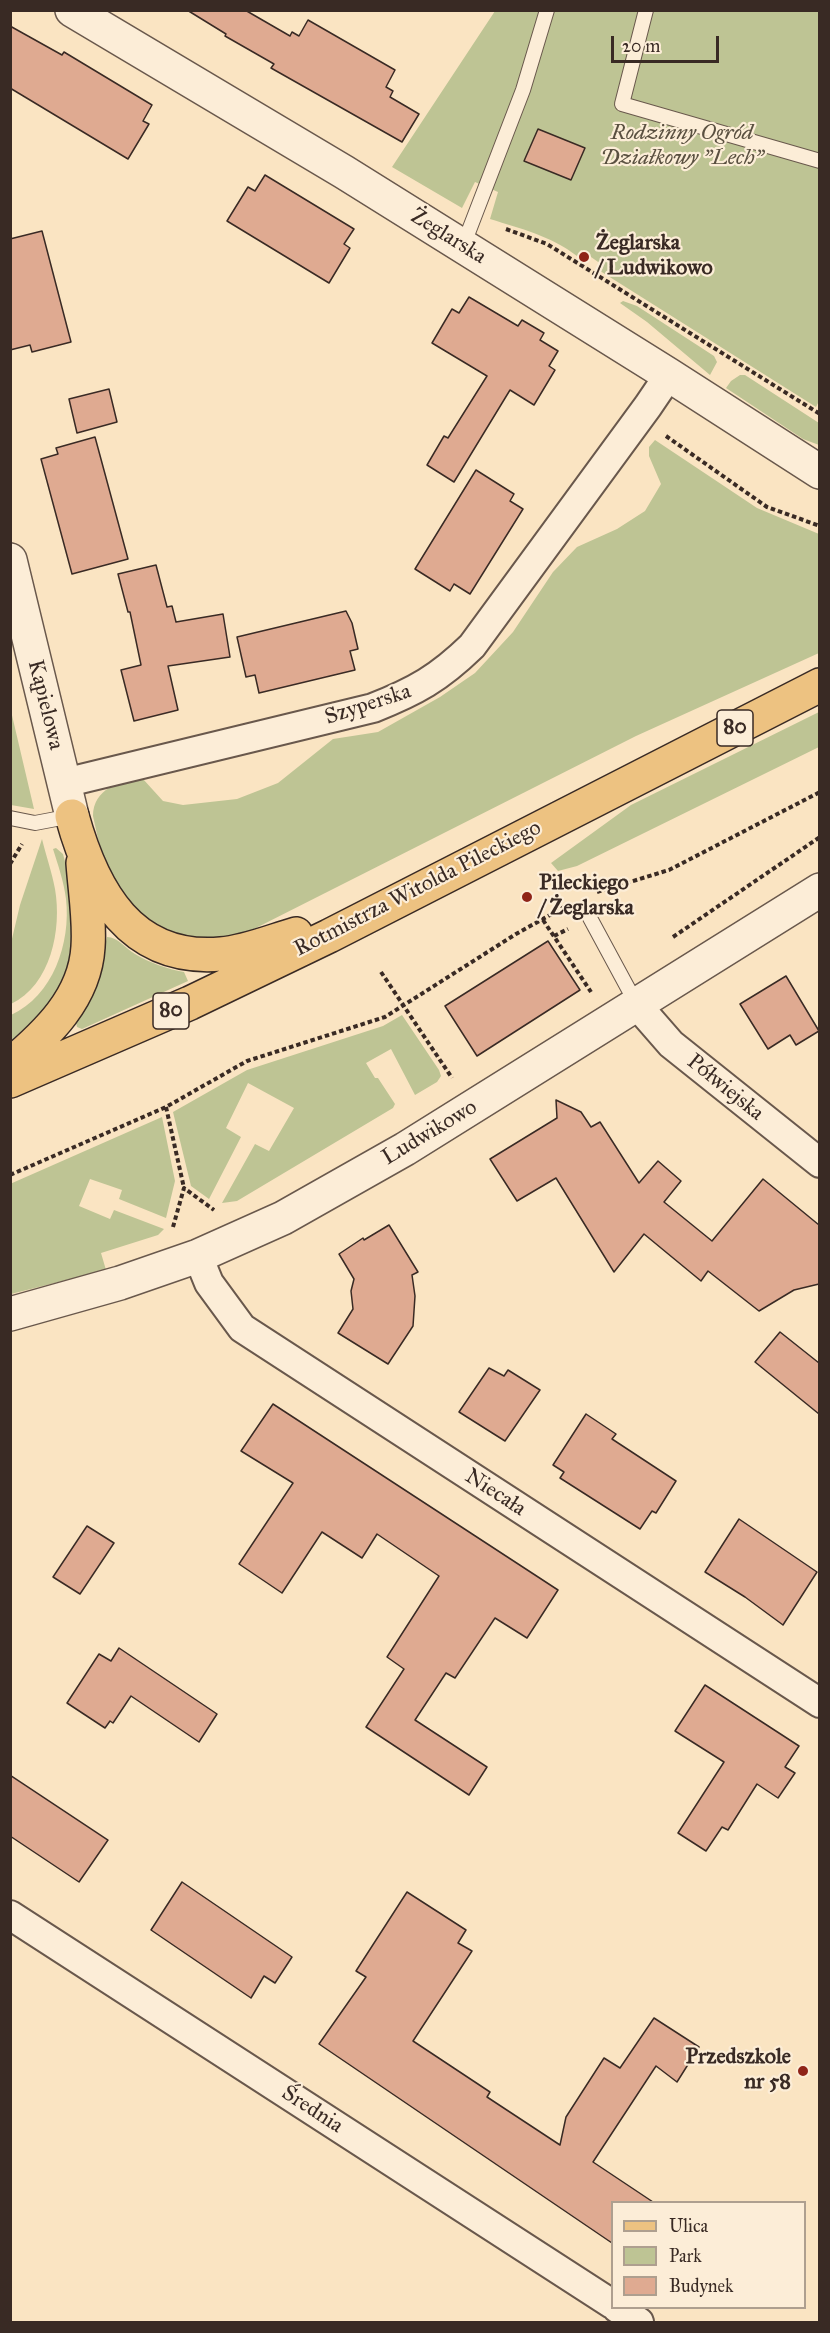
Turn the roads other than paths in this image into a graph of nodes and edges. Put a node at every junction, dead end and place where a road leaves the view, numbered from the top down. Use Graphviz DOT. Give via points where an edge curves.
graph roads {
  1 [pos="72,10"];
  2 [pos="547,10"];
  3 [pos="646,10"];
  4 [pos="819,161"];
  5 [pos="463,246"];
  6 [pos="669,375"];
  7 [pos="819,472"];
  8 [pos="10,560"];
  9 [pos="819,685"];
  10 [pos="64,783"];
  11 [pos="72,816"];
  12 [pos="10,818"];
  13 [pos="82,850"];
  14 [pos="819,890"];
  15 [pos="392,903"];
  16 [pos="590,918"];
  17 [pos="637,1005"];
  18 [pos="10,1065"];
  19 [pos="10,1081"];
  20 [pos="819,1163"];
  21 [pos="198,1257"];
  22 [pos="10,1314"];
  23 [pos="819,1703"];
  24 [pos="10,1915"];
  25 [pos="611,2303"];
  26 [pos="616,2309"];
  27 [pos="619,2309"];
  28 [pos="608,2322"];
  29 [pos="639,2322"];
  1 -- 5 [label="street, Żeglarska"];
  2 -- 5 [label="lane" via="523,90"];
  3 -- 4 [label="lane" via="622,104"];
  5 -- 6 [label="street, Żeglarska"];
  6 -- 7 [label="street, Żeglarska"];
  6 -- 10 [label="street, Szyperska" via="472,646 451,667 415,692 373,708"];
  8 -- 10 [label="street, Kąpielowa"];
  9 -- 15 [label="main road, Rotmistrza Witolda Pileckiego / 80"];
  10 -- 11 [label="street, Kąpielowa"];
  11 -- 12 [label="lane" via="35,823"];
  11 -- 13 [label="main road"];
  13 -- 15 [label="main road" via="113,908 128,926 150,942 174,952 223,954"];
  13 -- 18 [label="main road" via="89,932 82,975 74,996 51,1029"];
  14 -- 17 [label="street, Ludwikowo"];
  15 -- 19 [label="main road, Rotmistrza Witolda Pileckiego / 80" via="190,1003"];
  16 -- 17 [label="lane"];
  17 -- 20 [label="street, Półwiejska" via="671,1044"];
  17 -- 21 [label="street, Ludwikowo" via="394,1155 256,1232"];
  21 -- 22 [label="street, Ludwikowo"];
  21 -- 23 [label="street, Niecała" via="209,1283 242,1328"];
  24 -- 25 [label="street, Średnia"];
  26 -- 28 [label="street"];
  27 -- 29 [label="street"];
}
